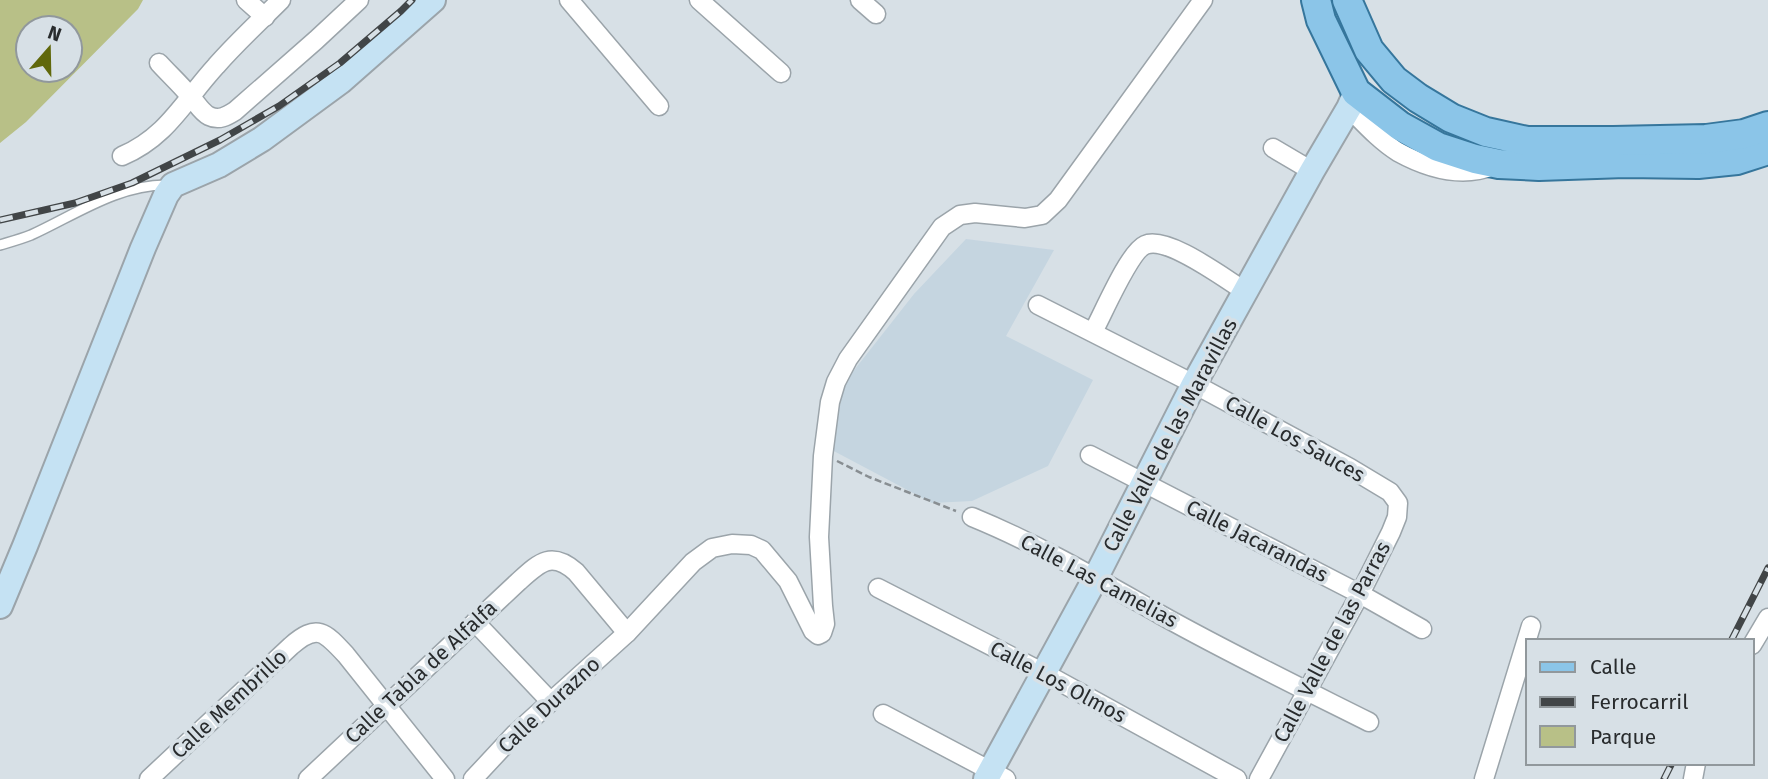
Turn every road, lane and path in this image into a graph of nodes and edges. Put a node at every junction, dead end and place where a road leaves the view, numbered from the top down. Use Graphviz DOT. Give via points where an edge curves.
graph roads {
  1 [pos="246,0"];
  2 [pos="281,0"];
  3 [pos="359,0"];
  4 [pos="433,0"];
  5 [pos="569,0"];
  6 [pos="699,0"];
  7 [pos="860,0"];
  8 [pos="1203,0"];
  9 [pos="1316,0"];
  10 [pos="1335,0"];
  11 [pos="1346,0"];
  12 [pos="876,15"];
  13 [pos="265,16"];
  14 [pos="159,63"];
  15 [pos="781,73"];
  16 [pos="191,97"];
  17 [pos="1353,100"];
  18 [pos="659,106"];
  19 [pos="1768,126"];
  20 [pos="1527,141"];
  21 [pos="1273,148"];
  22 [pos="1768,150"];
  23 [pos="122,156"];
  24 [pos="1312,171"];
  25 [pos="167,195"];
  26 [pos="0,245"];
  27 [pos="1245,291"];
  28 [pos="1038,304"];
  29 [pos="1093,332"];
  30 [pos="1194,384"];
  31 [pos="1090,455"];
  32 [pos="823,456"];
  33 [pos="1144,482"];
  34 [pos="1398,503"];
  35 [pos="972,517"];
  36 [pos="1096,577"];
  37 [pos="878,588"];
  38 [pos="1360,594"];
  39 [pos="0,606"];
  40 [pos="1768,618"];
  41 [pos="475,622"];
  42 [pos="1531,626"];
  43 [pos="1423,629"];
  44 [pos="627,633"];
  45 [pos="1527,639"];
  46 [pos="1526,642"];
  47 [pos="1754,642"];
  48 [pos="1044,673"];
  49 [pos="1306,691"];
  50 [pos="550,701"];
  51 [pos="387,705"];
  52 [pos="883,714"];
  53 [pos="1369,722"];
  54 [pos="994,776"];
  55 [pos="149,779"];
  56 [pos="308,779"];
  57 [pos="445,779"];
  58 [pos="473,779"];
  59 [pos="1237,779"];
  60 [pos="1259,779"];
  61 [pos="1484,779"];
  1 -- 13 [label="street"];
  2 -- 13 [label="street"];
  3 -- 16 [label="street" via="224,118 209,116"];
  4 -- 25 [label="street" via="341,81 262,139"];
  5 -- 18 [label="street"];
  6 -- 15 [label="street"];
  7 -- 12 [label="street"];
  8 -- 32 [label="street" via="1070,185 1042,215 1024,218 975,213 960,215 942,227 836,382"];
  9 -- 17 [label="main road"];
  10 -- 17 [label="main road" via="1357,56"];
  11 -- 20 [label="main road" via="1369,50 1394,80 1451,118"];
  13 -- 16 [label="street"];
  14 -- 16 [label="street"];
  16 -- 23 [label="street" via="156,136"];
  17 -- 20 [label="main road" via="1374,93 1476,141"];
  17 -- 22 [label="main road" via="1438,147 1499,164 1698,164 1737,160"];
  17 -- 24 [label="street, Calle Valle de las Maravillas"];
  19 -- 20 [label="main road" via="1706,139"];
  21 -- 24 [label="street"];
  24 -- 27 [label="street, Calle Valle de las Maravillas"];
  25 -- 26 [label="lane" via="146,186 106,198"];
  25 -- 39 [label="street"];
  27 -- 29 [label="street" via="1189,256 1155,243 1134,255"];
  27 -- 30 [label="street, Calle Valle de las Maravillas"];
  28 -- 29 [label="street, Calle Los Sauces"];
  29 -- 30 [label="street, Calle Los Sauces"];
  30 -- 33 [label="street, Calle Valle de las Maravillas"];
  30 -- 34 [label="street, Calle Los Sauces" via="1378,484"];
  31 -- 33 [label="street, Calle Jacarandas"];
  32 -- 35 [label="path"];
  32 -- 44 [label="street, Calle Durazno" via="819,537 822,633 813,631 788,581 762,550 732,544 712,548 693,562"];
  33 -- 36 [label="street, Calle Valle de las Maravillas"];
  33 -- 38 [label="street, Calle Jacarandas"];
  34 -- 38 [label="street, Calle Valle de las Parras" via="1397,517"];
  35 -- 36 [label="street, Calle Las Camelias"];
  36 -- 48 [label="street, Calle Valle de las Maravillas"];
  36 -- 49 [label="street, Calle Las Camelias"];
  37 -- 48 [label="street, Calle Los Olmos"];
  38 -- 43 [label="street, Calle Jacarandas"];
  38 -- 49 [label="street, Calle Valle de las Parras"];
  40 -- 47 [label="street"];
  41 -- 44 [label="street, Calle Tabla de Alfalfa" via="535,567 557,560 591,588"];
  41 -- 50 [label="street"];
  41 -- 51 [label="street, Calle Tabla de Alfalfa"];
  42 -- 45 [label="street"];
  44 -- 50 [label="street, Calle Durazno"];
  46 -- 61 [label="street"];
  48 -- 54 [label="street, Calle Valle de las Maravillas"];
  48 -- 59 [label="street, Calle Los Olmos"];
  49 -- 53 [label="street, Calle Las Camelias"];
  49 -- 60 [label="street, Calle Valle de las Parras"];
  50 -- 58 [label="street, Calle Durazno"];
  51 -- 55 [label="street, Calle Membrillo" via="332,639 312,632 291,646"];
  51 -- 56 [label="street, Calle Tabla de Alfalfa"];
  51 -- 57 [label="street"];
  52 -- 54 [label="street"];
}
